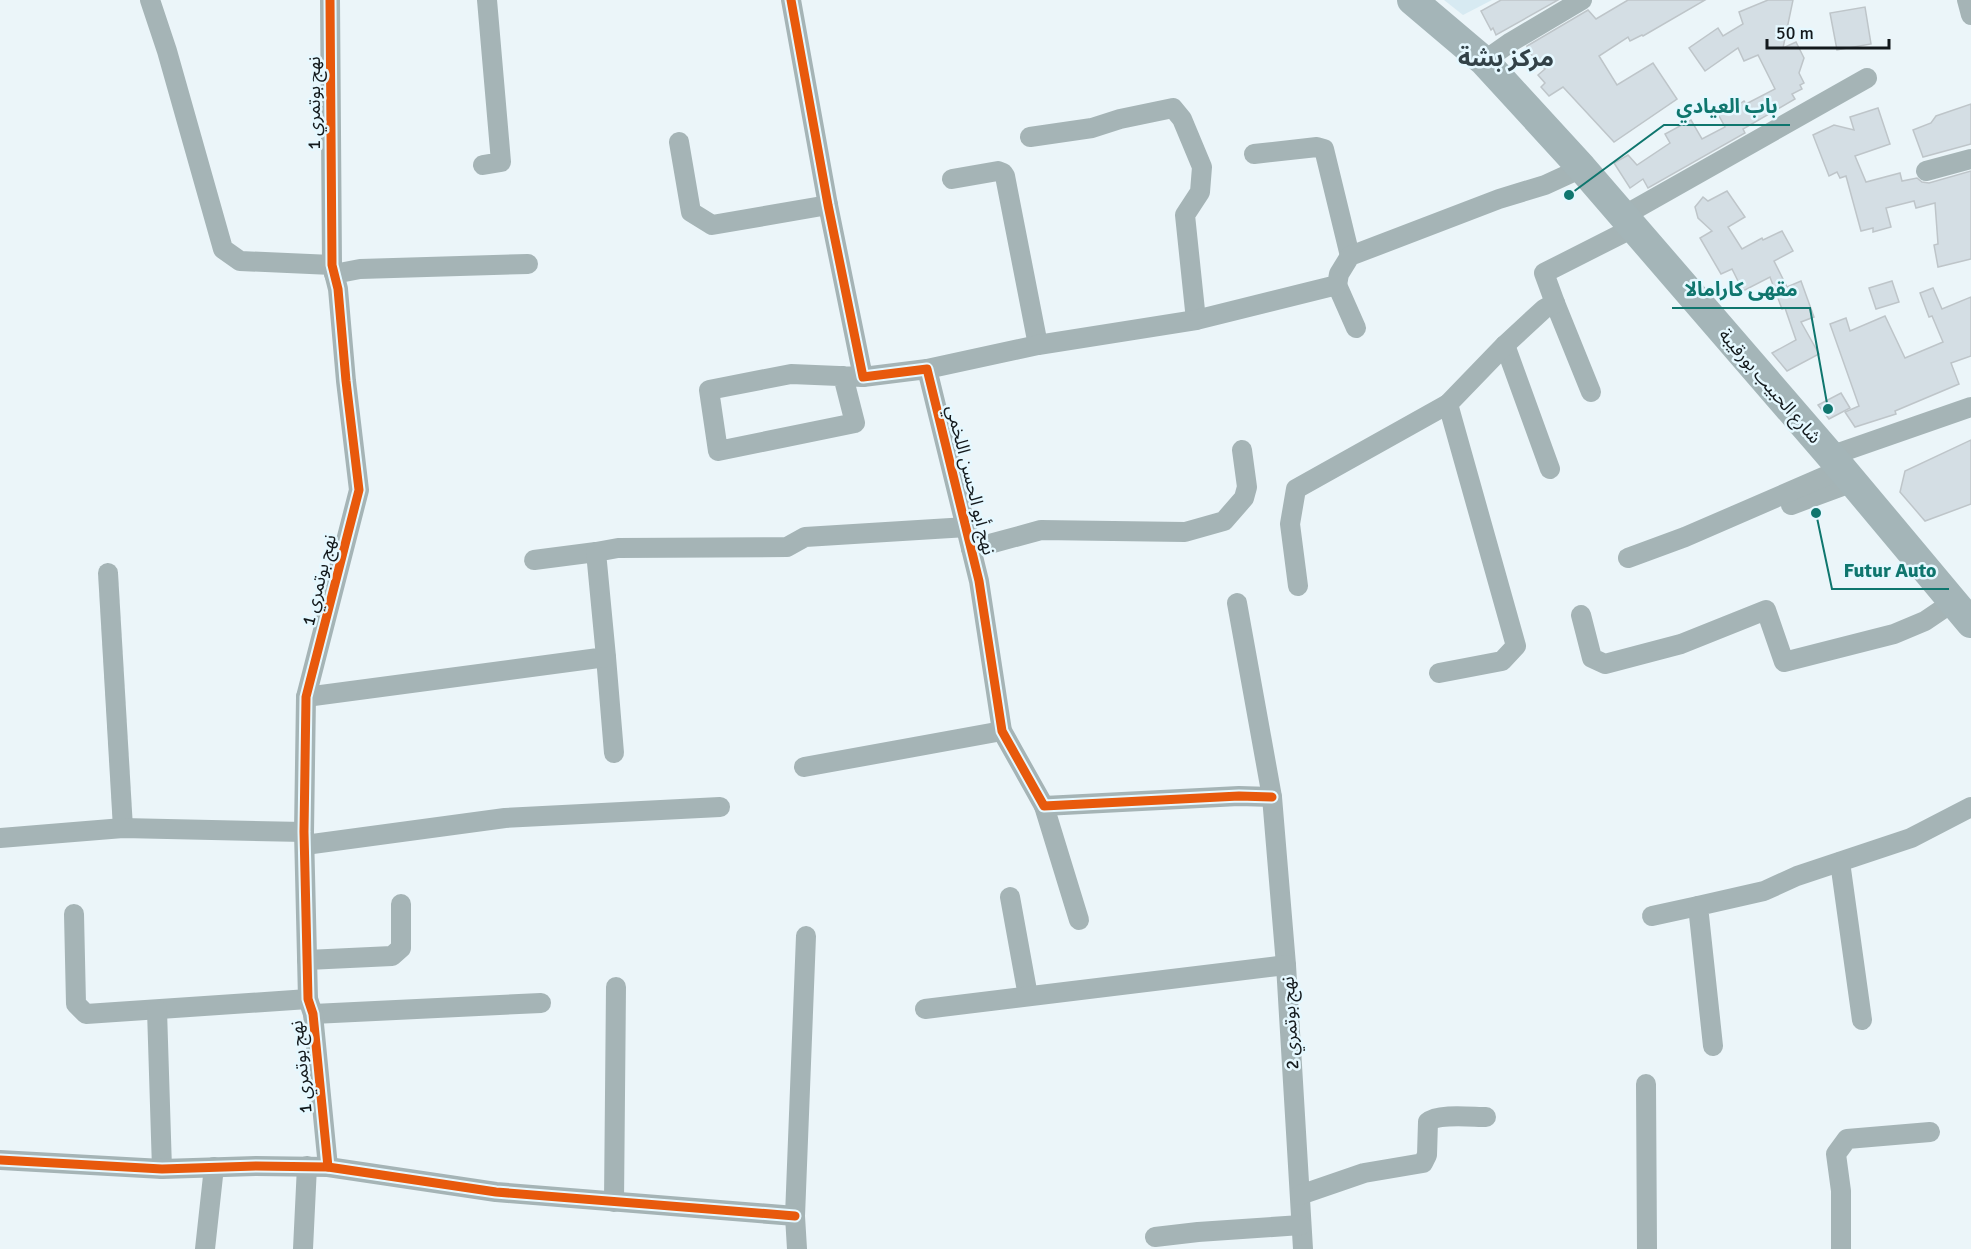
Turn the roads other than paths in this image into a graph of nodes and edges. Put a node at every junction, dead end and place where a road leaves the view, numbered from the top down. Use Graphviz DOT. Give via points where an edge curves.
graph roads {
  1 [pos="150,0"];
  2 [pos="330,0"];
  3 [pos="487,0"];
  4 [pos="790,0"];
  5 [pos="1412,0"];
  6 [pos="1582,0"];
  7 [pos="1967,0"];
  8 [pos="1971,15"];
  9 [pos="1484,61"];
  10 [pos="1867,78"];
  11 [pos="1030,137"];
  12 [pos="679,142"];
  13 [pos="1254,154"];
  14 [pos="1971,159"];
  15 [pos="483,165"];
  16 [pos="1582,168"];
  17 [pos="1926,171"];
  18 [pos="952,179"];
  19 [pos="828,205"];
  20 [pos="1628,222"];
  21 [pos="1350,256"];
  22 [pos="528,264"];
  23 [pos="333,269"];
  24 [pos="1337,285"];
  25 [pos="1555,303"];
  26 [pos="1196,320"];
  27 [pos="1356,328"];
  28 [pos="1038,345"];
  29 [pos="1505,345"];
  30 [pos="927,369"];
  31 [pos="843,376"];
  32 [pos="863,377"];
  33 [pos="1591,392"];
  34 [pos="1448,404"];
  35 [pos="1971,407"];
  36 [pos="1242,450"];
  37 [pos="1550,469"];
  38 [pos="1842,469"];
  39 [pos="967,527"];
  40 [pos="971,549"];
  41 [pos="596,552"];
  42 [pos="1678,553"];
  43 [pos="1628,558"];
  44 [pos="534,560"];
  45 [pos="108,573"];
  46 [pos="1298,586"];
  47 [pos="1237,603"];
  48 [pos="1962,612"];
  49 [pos="1581,615"];
  50 [pos="606,657"];
  51 [pos="1439,673"];
  52 [pos="306,697"];
  53 [pos="1002,731"];
  54 [pos="614,753"];
  55 [pos="804,767"];
  56 [pos="1272,797"];
  57 [pos="1044,806"];
  58 [pos="720,807"];
  59 [pos="1971,807"];
  60 [pos="123,828"];
  61 [pos="0,838"];
  62 [pos="305,838"];
  63 [pos="1840,862"];
  64 [pos="1010,897"];
  65 [pos="401,904"];
  66 [pos="1698,906"];
  67 [pos="74,914"];
  68 [pos="1652,916"];
  69 [pos="1079,920"];
  70 [pos="806,936"];
  71 [pos="307,960"];
  72 [pos="1286,965"];
  73 [pos="616,987"];
  74 [pos="1028,996"];
  75 [pos="541,1003"];
  76 [pos="310,1006"];
  77 [pos="926,1009"];
  78 [pos="157,1010"];
  79 [pos="1862,1020"];
  80 [pos="1713,1046"];
  81 [pos="1646,1084"];
  82 [pos="1486,1117"];
  83 [pos="1930,1132"];
  84 [pos="0,1160"];
  85 [pos="307,1166"];
  86 [pos="214,1167"];
  87 [pos="328,1167"];
  88 [pos="162,1170"];
  89 [pos="1300,1195"];
  90 [pos="614,1202"];
  91 [pos="795,1216"];
  92 [pos="1301,1225"];
  93 [pos="1155,1238"];
  94 [pos="205,1249"];
  95 [pos="303,1249"];
  96 [pos="796,1249"];
  97 [pos="1303,1249"];
  98 [pos="1647,1249"];
  99 [pos="1841,1249"];
  1 -- 23 [label="street" via="223,249 240,261"];
  2 -- 23 [label="street, نهج بوتمري 1"];
  3 -- 15 [label="street" via="501,162"];
  4 -- 19 [label="street"];
  5 -- 9 [label="main road, شارع الحبيب بورقيبة"];
  6 -- 9 [label="street"];
  7 -- 8 [label="street"];
  9 -- 16 [label="main road, شارع الحبيب بورقيبة"];
  10 -- 20 [label="street"];
  11 -- 26 [label="street" via="1092,128 1173,108 1182,119 1202,167 1200,192 1185,215"];
  12 -- 19 [label="street" via="691,212 712,225"];
  13 -- 21 [label="street" via="1324,149"];
  14 -- 17 [label="street"];
  16 -- 20 [label="main road, شارع الحبيب بورقيبة"];
  16 -- 21 [label="street"];
  18 -- 28 [label="street" via="998,171 1005,176"];
  19 -- 32 [label="street"];
  20 -- 25 [label="street" via="1544,273"];
  20 -- 38 [label="main road, شارع الحبيب بورقيبة"];
  21 -- 24 [label="street"];
  22 -- 23 [label="street"];
  23 -- 52 [label="street, نهج بوتمري 1" via="359,490"];
  24 -- 26 [label="street"];
  24 -- 27 [label="street"];
  25 -- 29 [label="street"];
  25 -- 33 [label="street"];
  26 -- 28 [label="street"];
  28 -- 30 [label="street"];
  29 -- 34 [label="street"];
  29 -- 37 [label="street"];
  30 -- 32 [label="street"];
  30 -- 39 [label="street, نهج أبو الحسن اللخمي"];
  31 -- 31 [label="street" via="791,374 709,390 718,452 855,423"];
  31 -- 32 [label="street"];
  34 -- 46 [label="street" via="1296,489 1290,524"];
  34 -- 51 [label="street" via="1516,646 1502,662"];
  35 -- 38 [label="street"];
  36 -- 40 [label="street" via="1247,487 1244,498 1224,521 1185,532 1041,530"];
  38 -- 42 [label="street" via="1807,499"];
  38 -- 43 [label="street"];
  38 -- 48 [label="main road, شارع الحبيب بورقيبة"];
  39 -- 40 [label="street, نهج أبو الحسن اللخمي"];
  39 -- 41 [label="street" via="805,537 787,547 618,548"];
  40 -- 53 [label="street, نهج أبو الحسن اللخمي"];
  41 -- 44 [label="street"];
  41 -- 50 [label="street"];
  45 -- 60 [label="street"];
  47 -- 56 [label="street, نهج بوتمري 2"];
  48 -- 49 [label="street" via="1784,662 1766,610 1681,644 1605,664 1592,658"];
  50 -- 52 [label="street"];
  50 -- 54 [label="street"];
  52 -- 62 [label="street, نهج بوتمري 1"];
  53 -- 55 [label="street"];
  53 -- 57 [label="street, نهج أبو الحسن اللخمي"];
  56 -- 57 [label="street"];
  56 -- 72 [label="street, نهج بوتمري 2"];
  57 -- 69 [label="street, نهج أبو الحسن اللخمي"];
  58 -- 62 [label="street" via="505,818"];
  59 -- 63 [label="street" via="1911,838"];
  60 -- 61 [label="street"];
  60 -- 62 [label="street"];
  62 -- 71 [label="street, نهج بوتمري 1"];
  63 -- 66 [label="street" via="1764,891"];
  63 -- 79 [label="street"];
  64 -- 74 [label="street"];
  65 -- 71 [label="street" via="400,948 392,956"];
  66 -- 68 [label="street"];
  66 -- 80 [label="street"];
  67 -- 78 [label="street" via="76,1004 86,1014"];
  70 -- 91 [label="street"];
  71 -- 76 [label="street, نهج بوتمري 1"];
  72 -- 74 [label="street"];
  72 -- 89 [label="street, نهج بوتمري 2"];
  73 -- 90 [label="street"];
  74 -- 77 [label="street"];
  75 -- 76 [label="street"];
  76 -- 78 [label="street"];
  76 -- 87 [label="street, نهج بوتمري 1"];
  78 -- 88 [label="street"];
  81 -- 98 [label="street"];
  82 -- 89 [label="street" via="1430,1119 1423,1163 1364,1173"];
  83 -- 99 [label="street" via="1847,1139 1836,1155 1841,1191"];
  84 -- 88 [label="street"];
  85 -- 86 [label="street"];
  85 -- 87 [label="street"];
  85 -- 95 [label="street"];
  86 -- 88 [label="street"];
  86 -- 94 [label="street"];
  87 -- 90 [label="street" via="496,1192"];
  89 -- 92 [label="street, نهج بوتمري 2"];
  90 -- 91 [label="street"];
  91 -- 96 [label="street"];
  92 -- 93 [label="street"];
  92 -- 97 [label="street, نهج بوتمري 2"];
}
